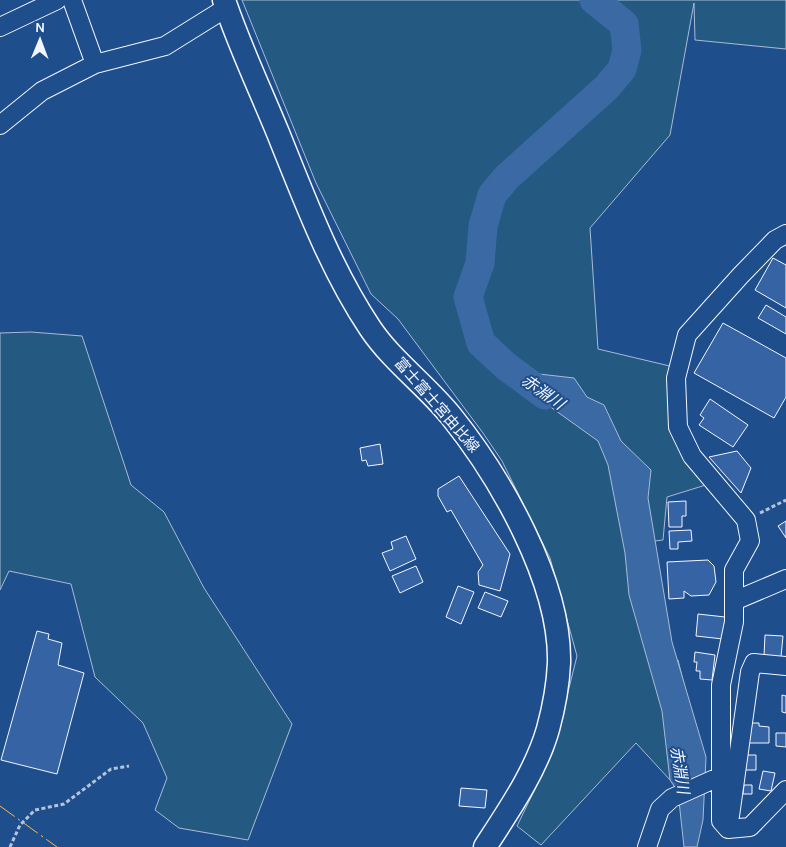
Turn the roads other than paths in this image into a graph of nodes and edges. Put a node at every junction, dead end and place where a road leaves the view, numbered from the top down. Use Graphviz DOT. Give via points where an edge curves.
graph roads {
  1 [pos="58,0"];
  2 [pos="72,0"];
  3 [pos="225,4"];
  4 [pos="0,27"];
  5 [pos="95,64"];
  6 [pos="0,124"];
  7 [pos="786,234"];
  8 [pos="786,580"];
  9 [pos="734,601"];
  10 [pos="786,666"];
  11 [pos="716,778"];
  12 [pos="786,790"];
  13 [pos="728,829"];
  14 [pos="485,847"];
  15 [pos="647,847"];
  1 -- 4 [label="street"];
  2 -- 5 [label="street"];
  3 -- 5 [label="street" via="165,46"];
  3 -- 14 [label="main road, 富士富士宮由比線" via="345,288 372,330 448,412 479,451 521,529 548,595 559,661 547,731 510,810"];
  5 -- 6 [label="street" via="42,90"];
  7 -- 9 [label="street" via="775,240 687,335 676,378 678,427 692,456 746,520 750,541 734,570"];
  8 -- 9 [label="street"];
  9 -- 11 [label="street" via="734,622 721,685"];
  10 -- 13 [label="street" via="754,663 750,672"];
  11 -- 13 [label="street" via="721,821"];
  11 -- 15 [label="street" via="672,798 660,809"];
  12 -- 13 [label="street" via="750,827"];
}
